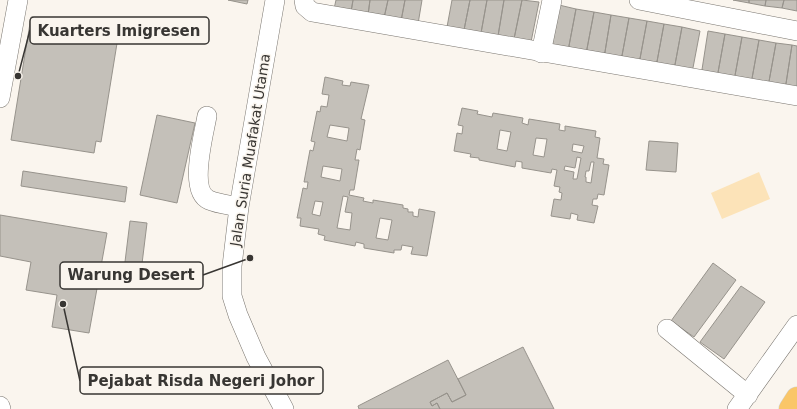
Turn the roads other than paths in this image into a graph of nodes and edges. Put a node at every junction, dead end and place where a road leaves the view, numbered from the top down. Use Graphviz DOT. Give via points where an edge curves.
graph roads {
  1 [pos="18,0"];
  2 [pos="275,0"];
  3 [pos="552,0"];
  4 [pos="639,0"];
  5 [pos="304,3"];
  6 [pos="797,31"];
  7 [pos="542,53"];
  8 [pos="797,96"];
  9 [pos="0,98"];
  10 [pos="207,116"];
  11 [pos="239,207"];
  12 [pos="797,325"];
  13 [pos="668,329"];
  14 [pos="797,398"];
  15 [pos="742,402"];
  16 [pos="280,403"];
  17 [pos="790,409"];
  1 -- 9 [label="street"];
  2 -- 11 [label="street, Jalan Suria Muafakat Utama"];
  3 -- 7 [label="street"];
  4 -- 6 [label="street"];
  5 -- 7 [label="street" via="312,12"];
  7 -- 8 [label="street"];
  10 -- 11 [label="street" via="197,178 199,191 208,200"];
  11 -- 16 [label="street, Jalan Suria Muafakat Utama" via="232,266 232,296 256,356"];
  12 -- 15 [label="street"];
  13 -- 15 [label="street"];
  14 -- 17 [label="highway"];
}
